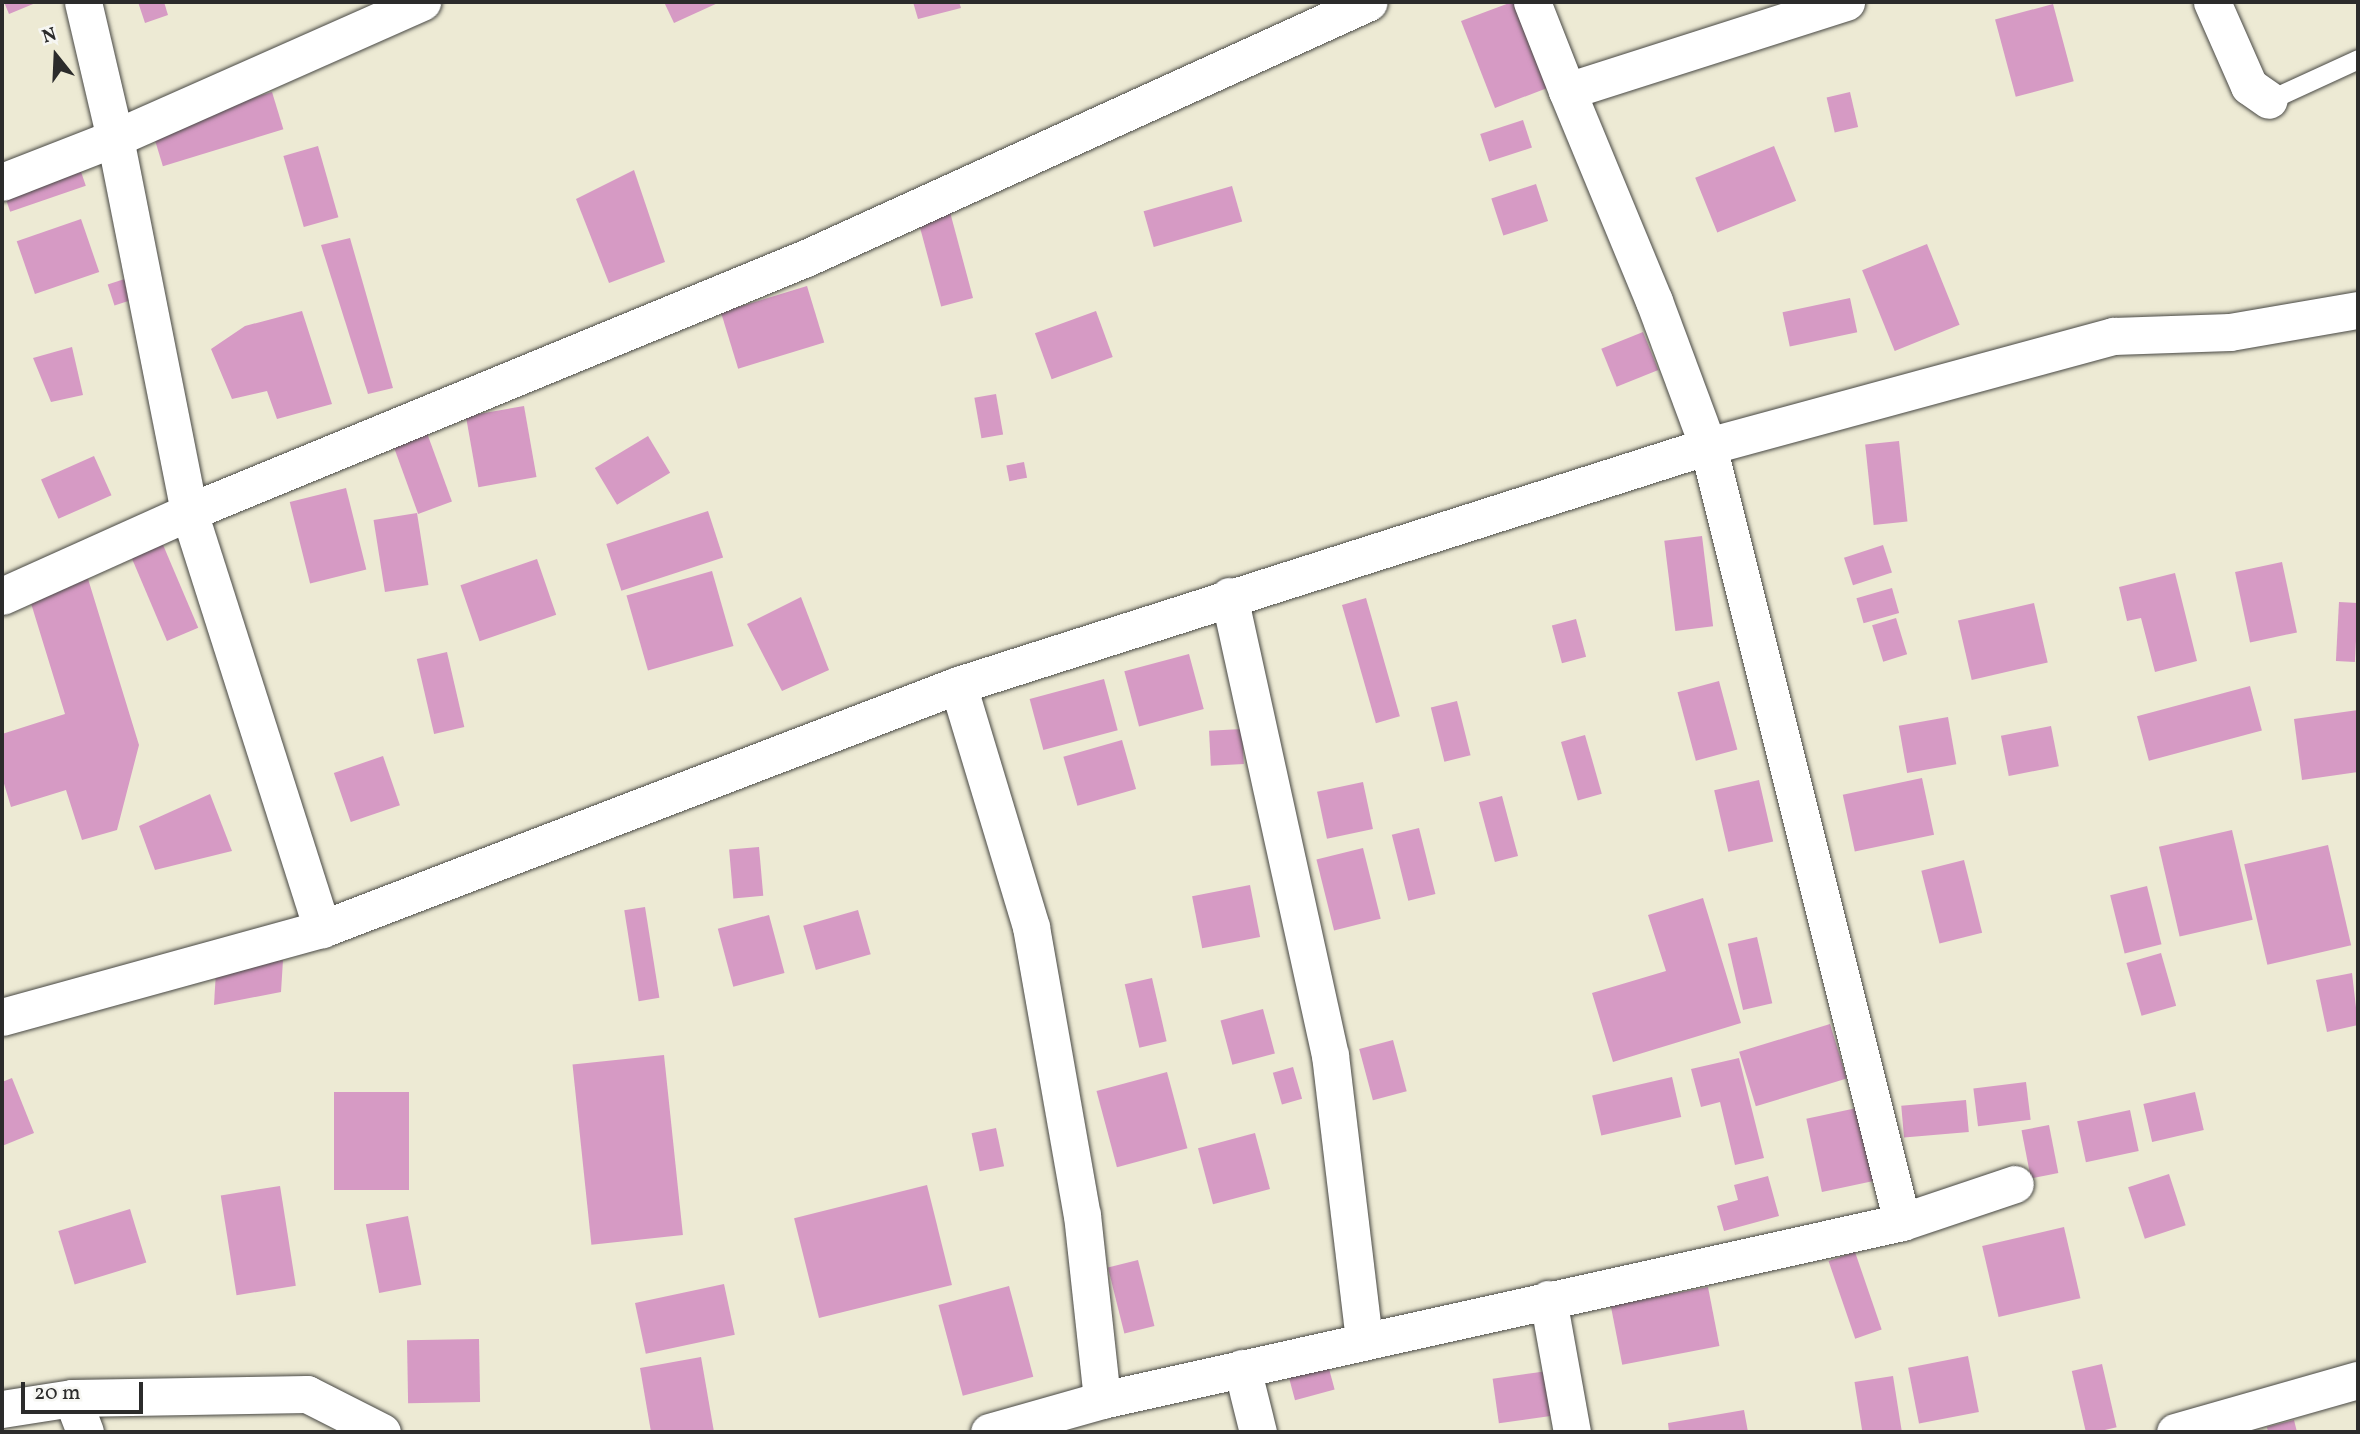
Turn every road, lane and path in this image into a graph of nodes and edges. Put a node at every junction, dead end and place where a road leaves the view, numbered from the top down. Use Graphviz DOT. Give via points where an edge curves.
graph roads {
  1 [pos="83,2"];
  2 [pos="422,2"];
  3 [pos="1369,2"];
  4 [pos="1532,2"];
  5 [pos="1846,2"];
  6 [pos="2211,2"];
  7 [pos="2358,59"];
  8 [pos="1567,90"];
  9 [pos="2269,100"];
  10 [pos="115,138"];
  11 [pos="2,182"];
  12 [pos="2358,310"];
  13 [pos="1708,446"];
  14 [pos="190,512"];
  15 [pos="2,596"];
  16 [pos="1229,596"];
  17 [pos="958,685"];
  18 [pos="322,929"];
  19 [pos="2,1017"];
  20 [pos="2015,1184"];
  21 [pos="1902,1222"];
  22 [pos="1548,1299"];
  23 [pos="1364,1340"];
  24 [pos="1242,1368"];
  25 [pos="2358,1380"];
  26 [pos="72,1398"];
  27 [pos="1102,1400"];
  28 [pos="2,1409"];
  29 [pos="85,1432"];
  30 [pos="382,1432"];
  31 [pos="989,1432"];
  32 [pos="1258,1432"];
  33 [pos="1572,1432"];
  34 [pos="2175,1432"];
  1 -- 10 [label="street"];
  2 -- 10 [label="street"];
  3 -- 14 [label="street" via="806,258"];
  4 -- 8 [label="street"];
  5 -- 8 [label="street"];
  6 -- 9 [label="street" via="2249,86"];
  7 -- 9 [label="lane"];
  8 -- 13 [label="street"];
  10 -- 11 [label="street"];
  10 -- 14 [label="street"];
  12 -- 13 [label="street" via="2230,332 2113,336"];
  13 -- 16 [label="street"];
  13 -- 21 [label="street"];
  14 -- 15 [label="street"];
  14 -- 18 [label="street"];
  16 -- 17 [label="street"];
  16 -- 23 [label="street" via="1330,1055"];
  17 -- 18 [label="street"];
  17 -- 27 [label="street" via="1031,928 1082,1215"];
  18 -- 19 [label="street"];
  20 -- 21 [label="street"];
  21 -- 22 [label="street"];
  22 -- 23 [label="street"];
  22 -- 33 [label="street"];
  23 -- 24 [label="street"];
  24 -- 27 [label="street"];
  24 -- 32 [label="street"];
  25 -- 34 [label="street"];
  26 -- 28 [label="street"];
  26 -- 29 [label="street"];
  26 -- 30 [label="street" via="307,1394"];
  27 -- 31 [label="street"];
}
